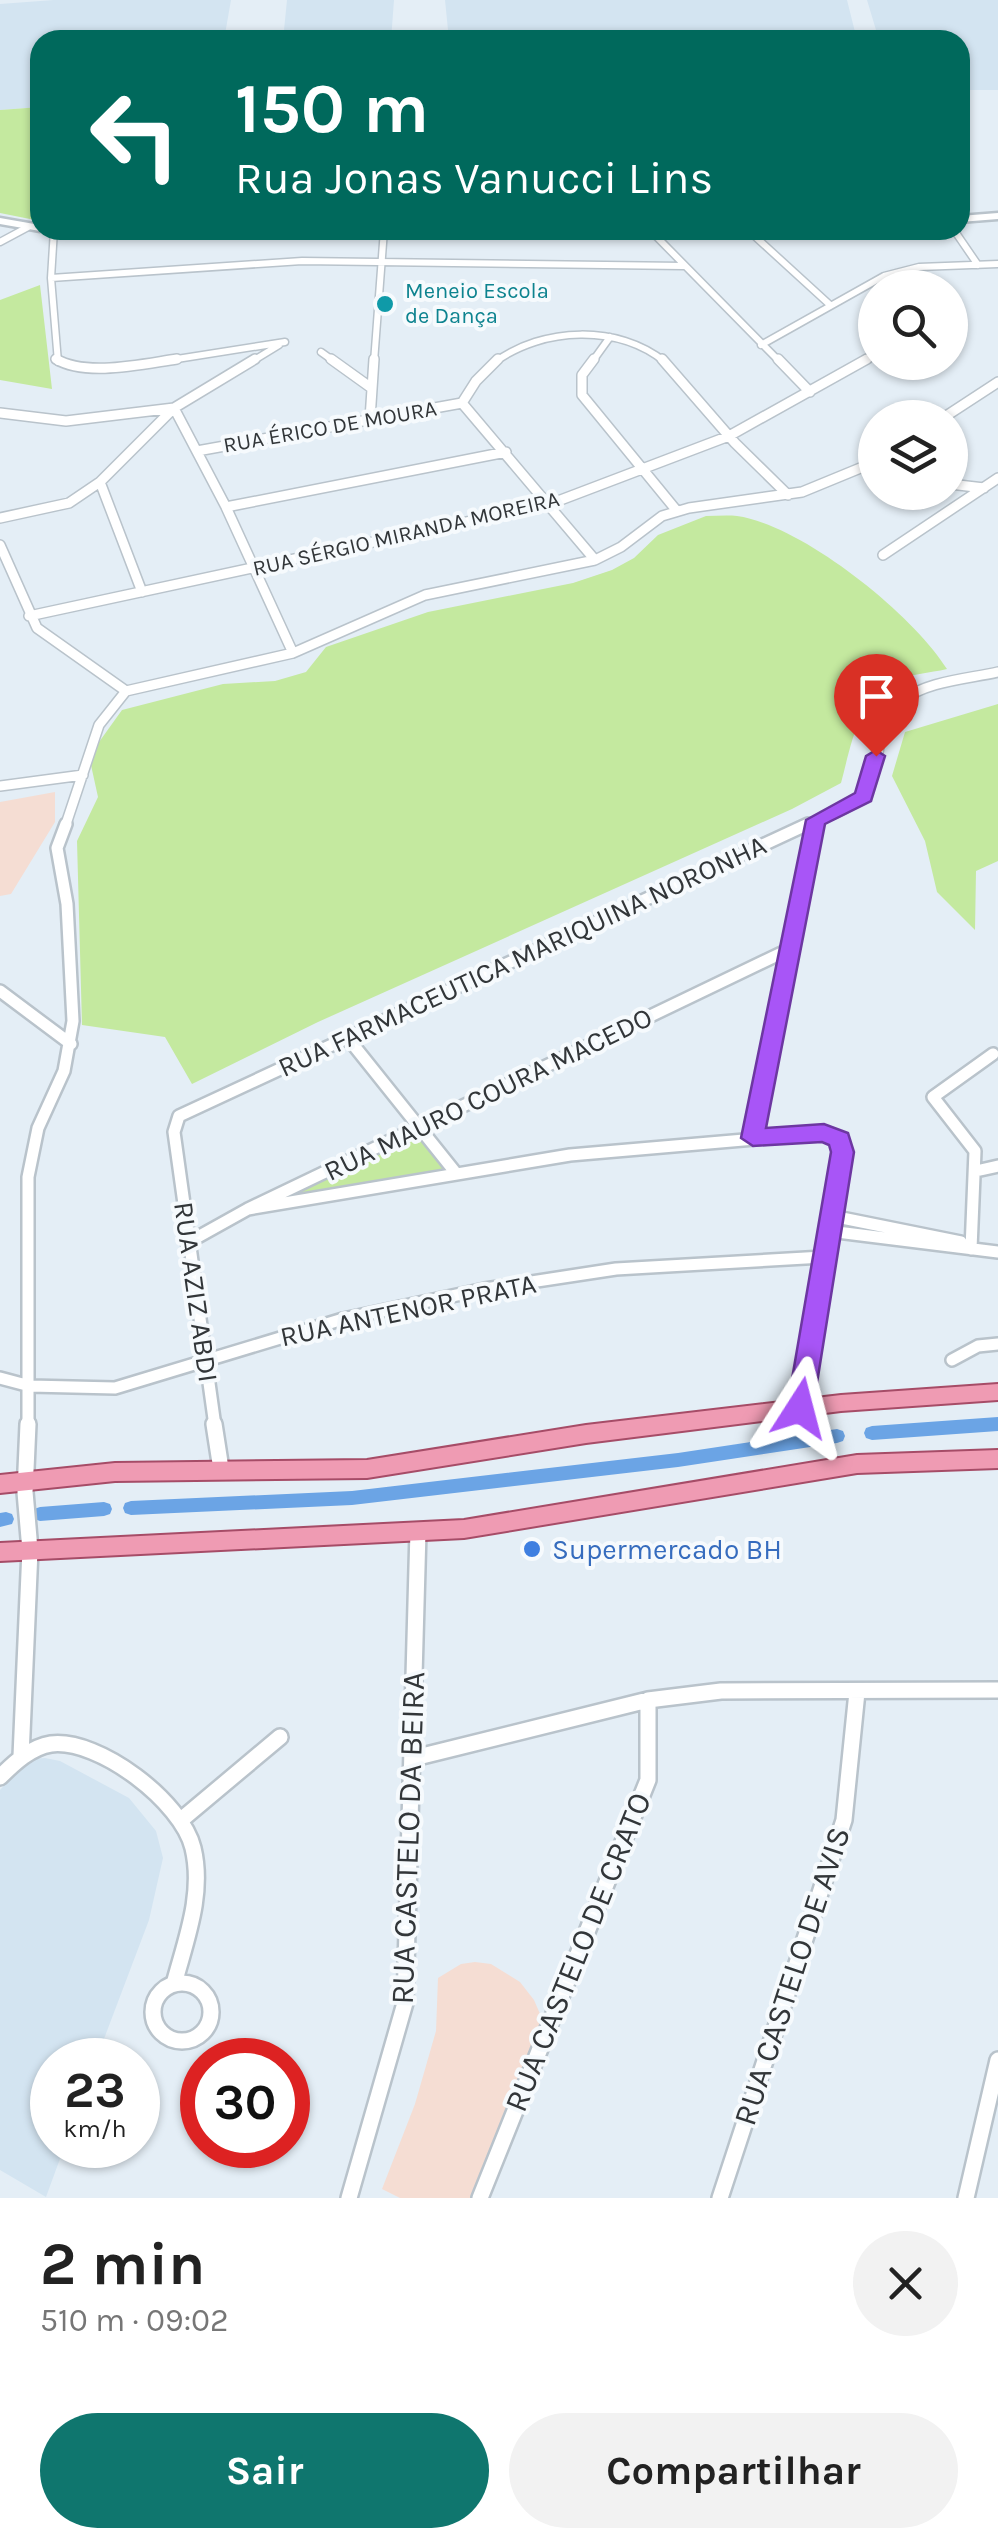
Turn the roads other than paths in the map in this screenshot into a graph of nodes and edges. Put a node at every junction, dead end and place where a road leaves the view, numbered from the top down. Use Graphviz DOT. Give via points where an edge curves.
graph roads {
  1 [pos="998,216"];
  2 [pos="970,218"];
  3 [pos="0,221"];
  4 [pos="28,227"];
  5 [pos="56,240"];
  6 [pos="383,240"];
  7 [pos="659,240"];
  8 [pos="759,240"];
  9 [pos="961,240"];
  10 [pos="0,242"];
  11 [pos="382,264"];
  12 [pos="998,264"];
  13 [pos="978,265"];
  14 [pos="682,266"];
  15 [pos="51,278"];
  16 [pos="829,304"];
  17 [pos="610,337"];
  18 [pos="761,344"];
  19 [pos="321,352"];
  20 [pos="858,365"];
  21 [pos="998,382"];
  22 [pos="370,387"];
  23 [pos="810,392"];
  24 [pos="462,402"];
  25 [pos="968,402"];
  26 [pos="174,408"];
  27 [pos="0,413"];
  28 [pos="370,419"];
  29 [pos="729,436"];
  30 [pos="197,452"];
  31 [pos="506,452"];
  32 [pos="642,470"];
  33 [pos="858,471"];
  34 [pos="998,478"];
  35 [pos="100,482"];
  36 [pos="968,486"];
  37 [pos="998,487"];
  38 [pos="982,488"];
  39 [pos="788,496"];
  40 [pos="550,504"];
  41 [pos="226,507"];
  42 [pos="678,511"];
  43 [pos="0,518"];
  44 [pos="0,545"];
  45 [pos="883,555"];
  46 [pos="595,560"];
  47 [pos="254,568"];
  48 [pos="142,592"];
  49 [pos="29,616"];
  50 [pos="293,653"];
  51 [pos="998,672"];
  52 [pos="126,691"];
  53 [pos="83,775"];
  54 [pos="0,786"];
  55 [pos="816,820"];
  56 [pos="790,949"];
  57 [pos="0,991"];
  58 [pos="347,1037"];
  59 [pos="71,1044"];
  60 [pos="994,1054"];
  61 [pos="179,1116"];
  62 [pos="418,1128"];
  63 [pos="753,1138"];
  64 [pos="998,1166"];
  65 [pos="455,1172"];
  66 [pos="976,1172"];
  67 [pos="248,1209"];
  68 [pos="832,1216"];
  69 [pos="828,1231"];
  70 [pos="186,1243"];
  71 [pos="974,1248"];
  72 [pos="998,1252"];
  73 [pos="823,1258"];
  74 [pos="998,1344"];
  75 [pos="206,1360"];
  76 [pos="952,1360"];
  77 [pos="0,1378"];
  78 [pos="30,1386"];
  79 [pos="998,1392"];
  80 [pos="800,1408"];
  81 [pos="998,1459"];
  82 [pos="221,1469"];
  83 [pos="0,1484"];
  84 [pos="27,1489"];
  85 [pos="418,1531"];
  86 [pos="30,1540"];
  87 [pos="0,1552"];
  88 [pos="998,1690"];
  89 [pos="858,1692"];
  90 [pos="648,1700"];
  91 [pos="280,1738"];
  92 [pos="22,1756"];
  93 [pos="414,1758"];
  94 [pos="0,1777"];
  95 [pos="181,1820"];
  96 [pos="174,1984"];
  97 [pos="998,2060"];
  98 [pos="352,2197"];
  99 [pos="480,2198"];
  100 [pos="720,2198"];
  101 [pos="966,2198"];
  1 -- 2 [label="street"];
  3 -- 4 [label="street"];
  4 -- 10 [label="street"];
  5 -- 15 [label="street"];
  6 -- 11 [label="street"];
  7 -- 14 [label="street"];
  8 -- 16 [label="street"];
  9 -- 13 [label="street"];
  11 -- 14 [label="street"];
  11 -- 15 [label="street" via="302,261"];
  11 -- 22 [label="street"];
  12 -- 13 [label="street"];
  13 -- 16 [label="street" via="896,272"];
  14 -- 18 [label="street"];
  15 -- 26 [label="street" via="56,361 66,368 284,342"];
  16 -- 18 [label="street"];
  17 -- 24 [label="street" via="518,347 480,374"];
  17 -- 29 [label="street" via="652,352"];
  17 -- 32 [label="street" via="580,388"];
  18 -- 23 [label="street"];
  19 -- 22 [label="street"];
  20 -- 23 [label="street, RUA SÉRGIO MIRANDA MOREIRA"];
  21 -- 25 [label="street"];
  22 -- 28 [label="street"];
  23 -- 29 [label="street, RUA SÉRGIO MIRANDA MOREIRA"];
  24 -- 28 [label="street, RUA ÉRICO DE MOURA"];
  24 -- 31 [label="street"];
  26 -- 27 [label="street" via="75,423"];
  26 -- 30 [label="street"];
  26 -- 35 [label="street"];
  28 -- 30 [label="street, RUA ÉRICO DE MOURA"];
  29 -- 32 [label="street, RUA SÉRGIO MIRANDA MOREIRA"];
  29 -- 39 [label="street"];
  30 -- 41 [label="street"];
  31 -- 40 [label="street"];
  31 -- 41 [label="street"];
  32 -- 40 [label="street, RUA SÉRGIO MIRANDA MOREIRA"];
  32 -- 42 [label="street"];
  33 -- 39 [label="street"];
  34 -- 38 [label="street"];
  35 -- 43 [label="street" via="70,502"];
  35 -- 48 [label="street"];
  36 -- 38 [label="street"];
  37 -- 38 [label="street"];
  38 -- 45 [label="street"];
  39 -- 42 [label="street"];
  40 -- 46 [label="street"];
  40 -- 47 [label="street, RUA SÉRGIO MIRANDA MOREIRA"];
  41 -- 47 [label="street"];
  42 -- 46 [label="street"];
  44 -- 49 [label="street"];
  46 -- 50 [label="street" via="425,595"];
  47 -- 48 [label="street, RUA SÉRGIO MIRANDA MOREIRA"];
  47 -- 50 [label="street"];
  48 -- 49 [label="street, RUA SÉRGIO MIRANDA MOREIRA"];
  49 -- 52 [label="street"];
  50 -- 52 [label="street"];
  51 -- 55 [label="street, RUA FARMACEUTICA MARIQUINA NORONHA" via="895,705 883,724 864,796"];
  52 -- 53 [label="street" via="100,726"];
  53 -- 54 [label="street"];
  53 -- 59 [label="street" via="56,848 66,904"];
  55 -- 56 [label="street"];
  55 -- 58 [label="street, RUA FARMACEUTICA MARIQUINA NORONHA"];
  56 -- 62 [label="street, RUA MAURO COURA MACEDO"];
  56 -- 63 [label="street"];
  57 -- 59 [label="street"];
  58 -- 61 [label="street, RUA FARMACEUTICA MARIQUINA NORONHA"];
  58 -- 62 [label="street"];
  59 -- 78 [label="street" via="38,1128 28,1177"];
  60 -- 66 [label="street" via="933,1096 974,1152"];
  61 -- 70 [label="street, RUA AZIZ ABDI" via="174,1132"];
  62 -- 65 [label="street"];
  62 -- 67 [label="street, RUA MAURO COURA MACEDO"];
  63 -- 65 [label="street"];
  63 -- 68 [label="street" via="824,1133 840,1140"];
  64 -- 66 [label="street"];
  65 -- 67 [label="street"];
  66 -- 71 [label="street"];
  67 -- 70 [label="street, RUA MAURO COURA MACEDO"];
  68 -- 69 [label="street"];
  68 -- 71 [label="street"];
  69 -- 71 [label="street"];
  69 -- 73 [label="street"];
  70 -- 75 [label="street, RUA AZIZ ABDI"];
  71 -- 72 [label="street"];
  73 -- 75 [label="street, RUA ANTENOR PRATA" via="634,1268 484,1289 343,1319"];
  73 -- 80 [label="street"];
  74 -- 76 [label="street"];
  75 -- 78 [label="street, RUA ANTENOR PRATA" via="115,1388"];
  75 -- 82 [label="street, RUA AZIZ ABDI"];
  77 -- 78 [label="street, RUA ANTENOR PRATA"];
  78 -- 84 [label="street"];
  79 -- 80 [label="main road"];
  80 -- 82 [label="main road" via="367,1468"];
  81 -- 85 [label="main road" via="857,1464"];
  82 -- 84 [label="main road" via="115,1472"];
  83 -- 84 [label="main road"];
  84 -- 86 [label="street"];
  85 -- 86 [label="main road"];
  85 -- 93 [label="street, RUA CASTELO DA BEIRA"];
  86 -- 87 [label="main road"];
  86 -- 92 [label="street"];
  88 -- 89 [label="street"];
  89 -- 90 [label="street" via="721,1691"];
  89 -- 100 [label="street, RUA CASTELO DE AVIS" via="844,1820"];
  90 -- 93 [label="street"];
  90 -- 99 [label="street, RUA CASTELO DE CRATO" via="648,1780"];
  91 -- 95 [label="street"];
  92 -- 94 [label="street"];
  92 -- 95 [label="street" via="53,1744 99,1752"];
  93 -- 98 [label="street, RUA CASTELO DA BEIRA" via="405,2003"];
  95 -- 96 [label="street" via="197,1866"];
  97 -- 101 [label="street"];
}
